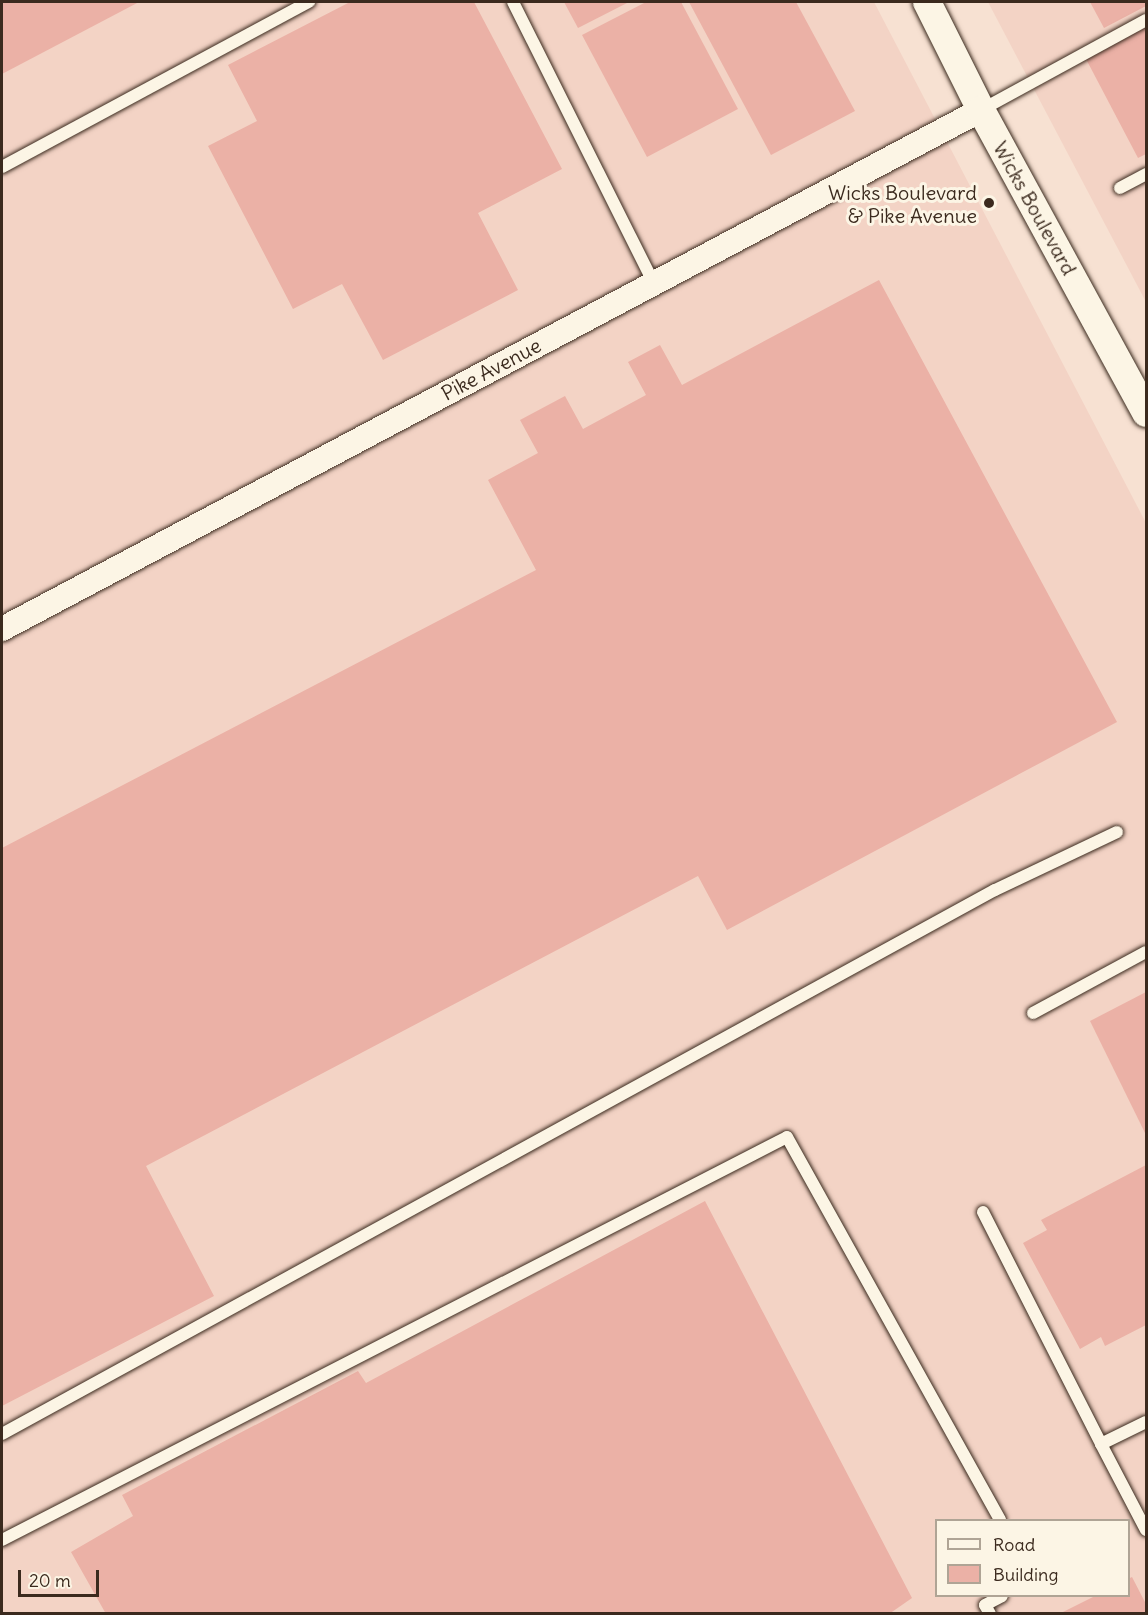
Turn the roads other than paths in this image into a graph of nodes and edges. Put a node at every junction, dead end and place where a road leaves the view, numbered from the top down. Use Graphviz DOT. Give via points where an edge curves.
graph roads {
  1 [pos="309,2"];
  2 [pos="513,2"];
  3 [pos="927,2"];
  4 [pos="1146,20"];
  5 [pos="981,110"];
  6 [pos="2,167"];
  7 [pos="1146,174"];
  8 [pos="1120,188"];
  9 [pos="654,284"];
  10 [pos="1146,412"];
  11 [pos="2,629"];
  12 [pos="1117,832"];
  13 [pos="1146,952"];
  14 [pos="1033,1013"];
  15 [pos="983,1212"];
  16 [pos="1146,1422"];
  17 [pos="2,1434"];
  18 [pos="1101,1444"];
  19 [pos="999,1519"];
  20 [pos="1146,1530"];
  21 [pos="2,1540"];
  22 [pos="1000,1597"];
  23 [pos="990,1614"];
  1 -- 6 [label="lane"];
  2 -- 9 [label="lane"];
  3 -- 5 [label="street, Wicks Boulevard"];
  4 -- 5 [label="lane"];
  5 -- 9 [label="street, Pike Avenue"];
  5 -- 10 [label="street, Wicks Boulevard"];
  7 -- 8 [label="lane"];
  9 -- 11 [label="street, Pike Avenue"];
  12 -- 17 [label="lane" via="995,890"];
  13 -- 14 [label="lane"];
  15 -- 18 [label="lane"];
  16 -- 18 [label="lane"];
  18 -- 20 [label="lane"];
  19 -- 21 [label="lane" via="787,1137"];
  22 -- 23 [label="lane" via="985,1605"];
}
